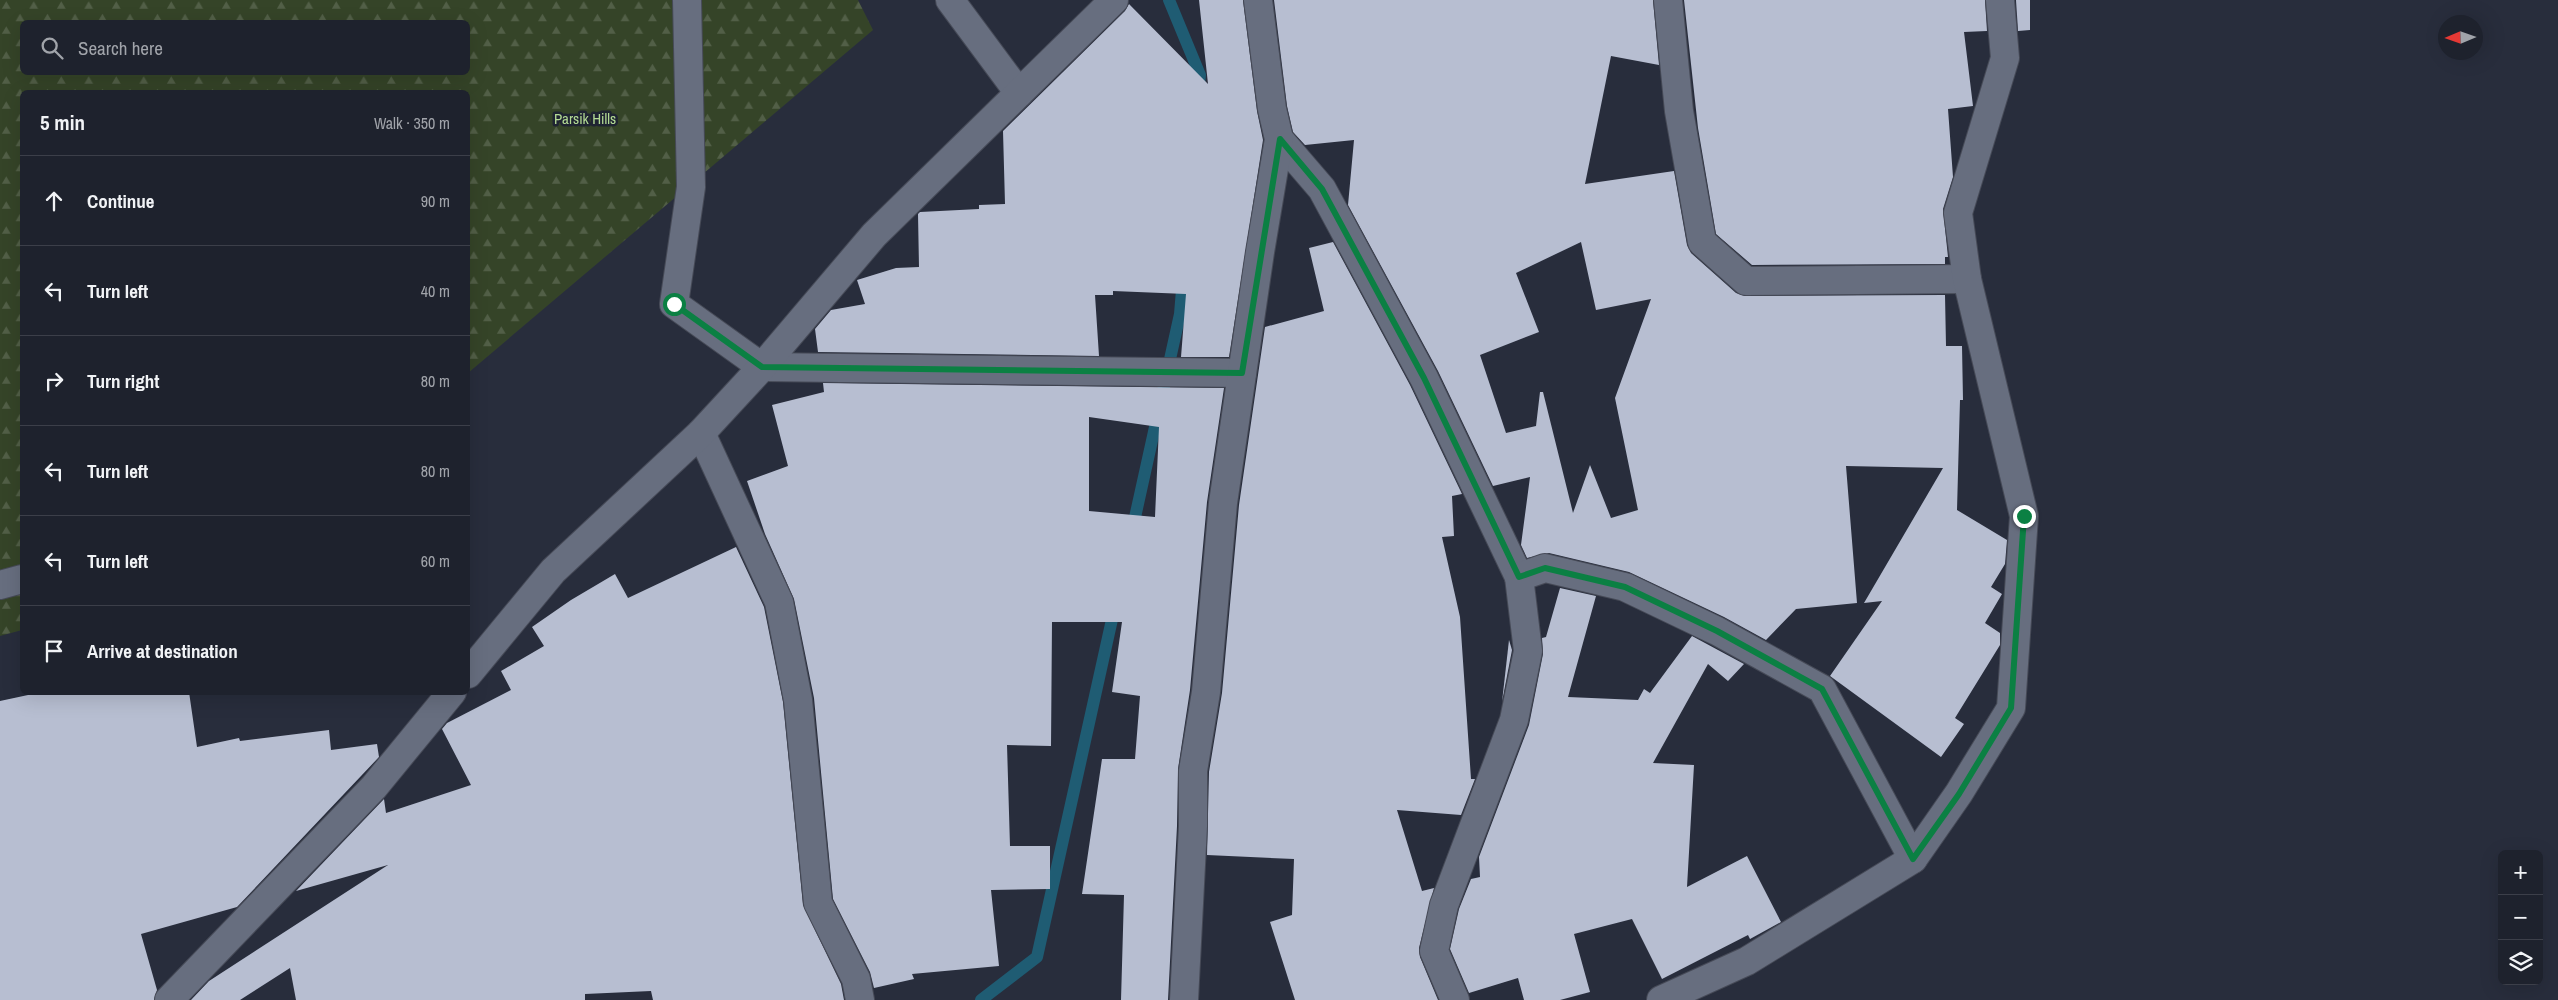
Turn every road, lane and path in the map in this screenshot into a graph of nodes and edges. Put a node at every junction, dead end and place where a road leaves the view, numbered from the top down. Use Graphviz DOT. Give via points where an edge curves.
graph roads {
  1 [pos="687,0"];
  2 [pos="950,0"];
  3 [pos="1114,0"];
  4 [pos="1258,0"];
  5 [pos="1668,0"];
  6 [pos="2000,0"];
  7 [pos="1019,93"];
  8 [pos="1280,139"];
  9 [pos="1967,279"];
  10 [pos="762,367"];
  11 [pos="1242,373"];
  12 [pos="701,434"];
  13 [pos="1519,577"];
  14 [pos="20,580"];
  15 [pos="0,585"];
  16 [pos="470,672"];
  17 [pos="450,695"];
  18 [pos="1913,859"];
  19 [pos="858,990"];
  20 [pos="170,1000"];
  21 [pos="1184,1000"];
  22 [pos="1455,1000"];
  23 [pos="1661,1000"];
  1 -- 10 [label="street" via="691,187 674,304"];
  2 -- 7 [label="street"];
  3 -- 7 [label="street"];
  4 -- 8 [label="street" via="1272,109"];
  5 -- 9 [label="street" via="1679,111 1702,242 1746,281"];
  6 -- 9 [label="street" via="2005,58 1958,213"];
  7 -- 10 [label="street" via="874,235"];
  8 -- 11 [label="street"];
  8 -- 13 [label="street" via="1322,189 1424,378"];
  9 -- 18 [label="street" via="2024,516 2011,708 1959,794"];
  10 -- 11 [label="street"];
  10 -- 12 [label="street"];
  11 -- 21 [label="street" via="1223,503 1206,692 1193,771"];
  12 -- 16 [label="street" via="553,570"];
  12 -- 19 [label="street" via="779,602 798,700 818,903"];
  13 -- 18 [label="street" via="1545,568 1625,587 1717,631 1822,689"];
  13 -- 22 [label="street" via="1528,651 1514,720 1447,896 1434,951"];
  14 -- 15 [label="street"];
  17 -- 20 [label="street" via="374,787"];
  18 -- 23 [label="street" via="1747,960"];
}
